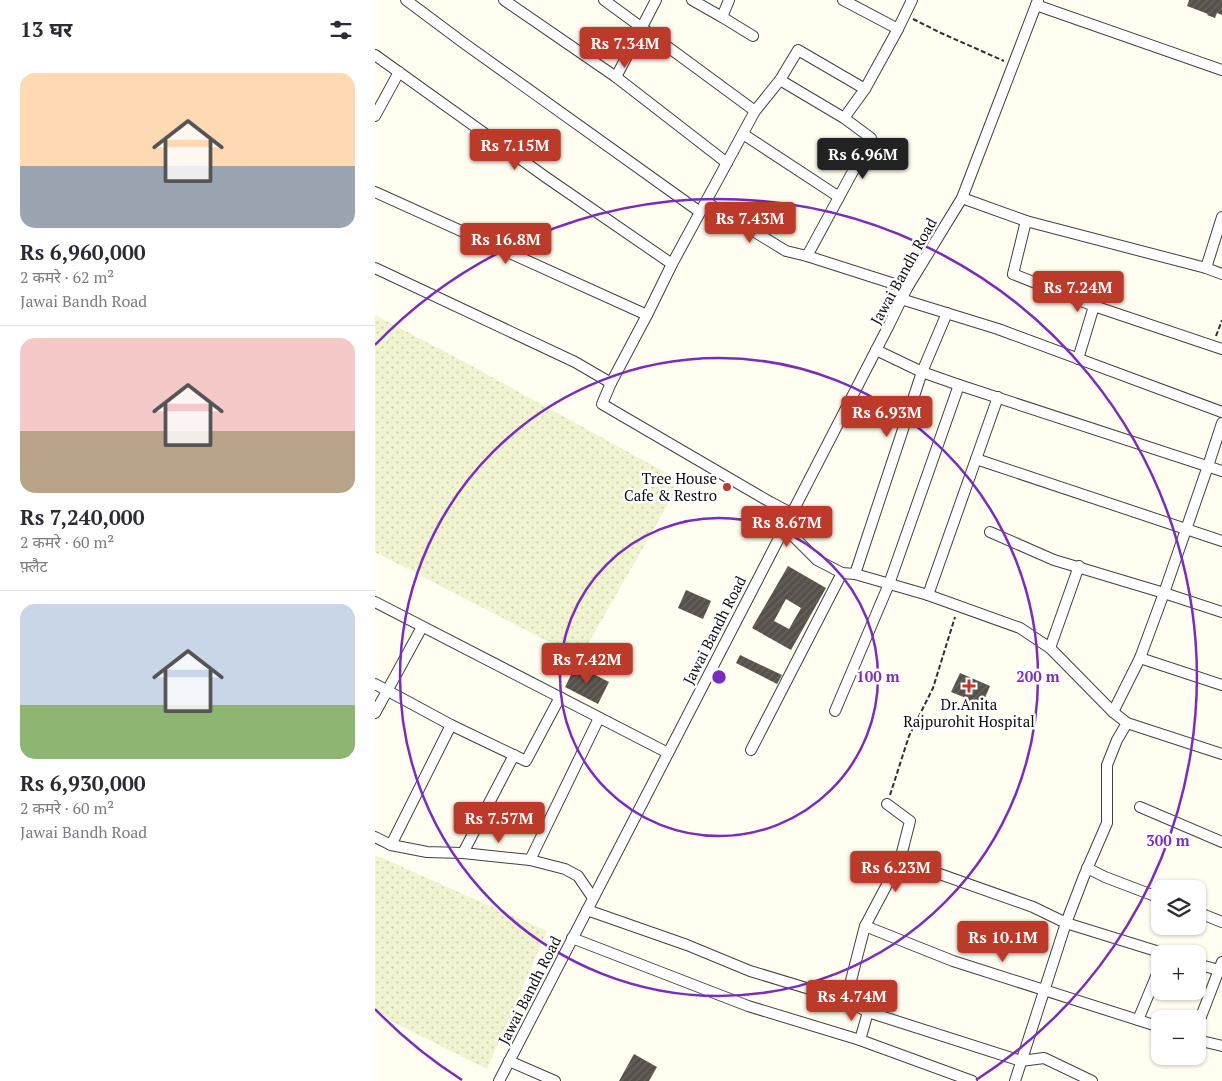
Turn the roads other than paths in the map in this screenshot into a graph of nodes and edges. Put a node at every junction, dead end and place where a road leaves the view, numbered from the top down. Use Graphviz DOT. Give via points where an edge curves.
graph roads {
  1 [pos="406,0"];
  2 [pos="504,0"];
  3 [pos="604,0"];
  4 [pos="656,0"];
  5 [pos="692,0"];
  6 [pos="729,0"];
  7 [pos="843,0"];
  8 [pos="911,0"];
  9 [pos="1037,2"];
  10 [pos="722,17"];
  11 [pos="642,28"];
  12 [pos="898,29"];
  13 [pos="753,36"];
  14 [pos="375,55"];
  15 [pos="1222,70"];
  16 [pos="399,72"];
  17 [pos="616,77"];
  18 [pos="780,80"];
  19 [pos="865,89"];
  20 [pos="755,111"];
  21 [pos="375,116"];
  22 [pos="844,118"];
  23 [pos="743,134"];
  24 [pos="727,163"];
  25 [pos="375,192"];
  26 [pos="839,197"];
  27 [pos="962,198"];
  28 [pos="706,202"];
  29 [pos="700,212"];
  30 [pos="1222,218"];
  31 [pos="1026,221"];
  32 [pos="807,256"];
  33 [pos="673,264"];
  34 [pos="375,268"];
  35 [pos="1207,268"];
  36 [pos="1222,274"];
  37 [pos="907,288"];
  38 [pos="901,299"];
  39 [pos="1094,306"];
  40 [pos="947,313"];
  41 [pos="647,315"];
  42 [pos="1217,348"];
  43 [pos="876,350"];
  44 [pos="1078,358"];
  45 [pos="922,372"];
  46 [pos="611,383"];
  47 [pos="959,385"];
  48 [pos="998,397"];
  49 [pos="1222,412"];
  50 [pos="1222,423"];
  51 [pos="976,459"];
  52 [pos="1209,466"];
  53 [pos="1222,471"];
  54 [pos="791,513"];
  55 [pos="785,527"];
  56 [pos="1186,529"];
  57 [pos="990,532"];
  58 [pos="1222,541"];
  59 [pos="1079,566"];
  60 [pos="842,573"];
  61 [pos="855,574"];
  62 [pos="889,584"];
  63 [pos="1164,593"];
  64 [pos="928,595"];
  65 [pos="375,602"];
  66 [pos="1222,612"];
  67 [pos="422,627"];
  68 [pos="1049,648"];
  69 [pos="1140,658"];
  70 [pos="375,684"];
  71 [pos="1222,685"];
  72 [pos="387,690"];
  73 [pos="559,698"];
  74 [pos="835,711"];
  75 [pos="1113,712"];
  76 [pos="375,713"];
  77 [pos="599,718"];
  78 [pos="1127,722"];
  79 [pos="451,724"];
  80 [pos="751,750"];
  81 [pos="668,753"];
  82 [pos="1222,754"];
  83 [pos="514,755"];
  84 [pos="887,804"];
  85 [pos="1140,807"];
  86 [pos="375,837"];
  87 [pos="1222,842"];
  88 [pos="391,845"];
  89 [pos="463,853"];
  90 [pos="530,860"];
  91 [pos="900,860"];
  92 [pos="1087,868"];
  93 [pos="1151,895"];
  94 [pos="593,898"];
  95 [pos="587,910"];
  96 [pos="1206,916"];
  97 [pos="1222,922"];
  98 [pos="1066,923"];
  99 [pos="865,926"];
  100 [pos="572,938"];
  101 [pos="1151,949"];
  102 [pos="1206,966"];
  103 [pos="1221,968"];
  104 [pos="1151,989"];
  105 [pos="1044,990"];
  106 [pos="847,1000"];
  107 [pos="1204,1010"];
  108 [pos="869,1012"];
  109 [pos="1138,1020"];
  110 [pos="1151,1025"];
  111 [pos="860,1040"];
  112 [pos="1206,1042"];
  113 [pos="1222,1046"];
  114 [pos="509,1061"];
  115 [pos="1021,1061"];
  116 [pos="499,1081"];
  117 [pos="555,1081"];
  118 [pos="972,1081"];
  119 [pos="1015,1081"];
  120 [pos="1092,1081"];
  1 -- 29 [label="street"];
  2 -- 17 [label="street"];
  3 -- 11 [label="street"];
  4 -- 11 [label="street"];
  5 -- 10 [label="street"];
  6 -- 10 [label="street"];
  7 -- 12 [label="street"];
  8 -- 12 [label="street"];
  9 -- 15 [label="street"];
  9 -- 27 [label="street, Jawai Bandh Road"];
  10 -- 13 [label="street"];
  11 -- 17 [label="street"];
  11 -- 20 [label="street"];
  12 -- 19 [label="street"];
  14 -- 16 [label="street"];
  16 -- 21 [label="street"];
  16 -- 33 [label="street"];
  17 -- 24 [label="street"];
  18 -- 19 [label="street" via="798,50"];
  18 -- 20 [label="street"];
  18 -- 22 [label="street"];
  19 -- 22 [label="street"];
  20 -- 23 [label="street"];
  22 -- 26 [label="street" via="871,138"];
  23 -- 24 [label="street"];
  23 -- 26 [label="street"];
  24 -- 28 [label="street"];
  25 -- 41 [label="street"];
  26 -- 32 [label="street"];
  27 -- 31 [label="street"];
  27 -- 37 [label="street, Jawai Bandh Road"];
  28 -- 29 [label="street"];
  28 -- 32 [label="street" via="786,251"];
  29 -- 33 [label="street"];
  30 -- 35 [label="street"];
  31 -- 35 [label="street"];
  31 -- 39 [label="street" via="1013,274"];
  32 -- 37 [label="street"];
  33 -- 41 [label="street"];
  34 -- 46 [label="street" via="575,362"];
  35 -- 36 [label="street"];
  37 -- 38 [label="street, Jawai Bandh Road"];
  38 -- 40 [label="street"];
  38 -- 43 [label="street, Jawai Bandh Road"];
  39 -- 42 [label="street"];
  39 -- 44 [label="street"];
  40 -- 44 [label="street"];
  40 -- 45 [label="street"];
  41 -- 46 [label="street"];
  43 -- 45 [label="street"];
  43 -- 54 [label="street, Jawai Bandh Road"];
  44 -- 49 [label="street"];
  45 -- 47 [label="street"];
  45 -- 61 [label="street"];
  46 -- 54 [label="street" via="602,404"];
  47 -- 48 [label="street"];
  47 -- 62 [label="street"];
  48 -- 51 [label="street"];
  48 -- 52 [label="street"];
  50 -- 52 [label="street"];
  51 -- 56 [label="street"];
  51 -- 64 [label="street"];
  52 -- 53 [label="street"];
  52 -- 56 [label="street"];
  54 -- 55 [label="street, Jawai Bandh Road"];
  55 -- 60 [label="street" via="817,560"];
  55 -- 81 [label="street, Jawai Bandh Road"];
  56 -- 58 [label="street"];
  56 -- 63 [label="street"];
  57 -- 59 [label="street" via="1054,560"];
  59 -- 63 [label="street"];
  59 -- 68 [label="street"];
  60 -- 61 [label="street"];
  60 -- 80 [label="street"];
  61 -- 62 [label="street"];
  62 -- 64 [label="street"];
  62 -- 74 [label="street"];
  63 -- 66 [label="street"];
  63 -- 69 [label="street"];
  64 -- 68 [label="street" via="1020,628"];
  65 -- 67 [label="street"];
  67 -- 72 [label="street"];
  67 -- 73 [label="street"];
  68 -- 75 [label="street"];
  69 -- 71 [label="street"];
  69 -- 75 [label="street"];
  70 -- 72 [label="street"];
  72 -- 76 [label="street"];
  72 -- 79 [label="street"];
  73 -- 77 [label="street"];
  73 -- 83 [label="street" via="526,761"];
  75 -- 78 [label="street"];
  77 -- 81 [label="street"];
  77 -- 90 [label="street"];
  78 -- 82 [label="street"];
  78 -- 92 [label="street" via="1107,765 1107,823"];
  79 -- 83 [label="street"];
  79 -- 88 [label="street"];
  81 -- 94 [label="street, Jawai Bandh Road"];
  83 -- 89 [label="street"];
  84 -- 91 [label="street" via="910,821"];
  85 -- 87 [label="street"];
  86 -- 88 [label="street"];
  88 -- 89 [label="street" via="427,852"];
  89 -- 90 [label="street"];
  90 -- 94 [label="street" via="565,869 578,876"];
  91 -- 98 [label="street" via="1033,907"];
  91 -- 99 [label="street"];
  92 -- 93 [label="street"];
  92 -- 98 [label="street"];
  94 -- 95 [label="street, Jawai Bandh Road"];
  95 -- 100 [label="street, Jawai Bandh Road"];
  95 -- 106 [label="street" via="750,971"];
  96 -- 97 [label="street"];
  98 -- 101 [label="street"];
  98 -- 105 [label="street"];
  99 -- 105 [label="street" via="953,961"];
  99 -- 106 [label="street"];
  100 -- 111 [label="street" via="748,1006"];
  100 -- 114 [label="street, Jawai Bandh Road"];
  102 -- 103 [label="street"];
  103 -- 107 [label="street"];
  104 -- 109 [label="street"];
  105 -- 109 [label="street"];
  105 -- 115 [label="street"];
  106 -- 108 [label="street"];
  108 -- 111 [label="street"];
  108 -- 115 [label="street"];
  109 -- 110 [label="street"];
  111 -- 118 [label="street"];
  112 -- 113 [label="street"];
  114 -- 116 [label="street, Jawai Bandh Road"];
  114 -- 117 [label="street"];
  115 -- 119 [label="street"];
  115 -- 120 [label="street" via="1044,1058"];
}
